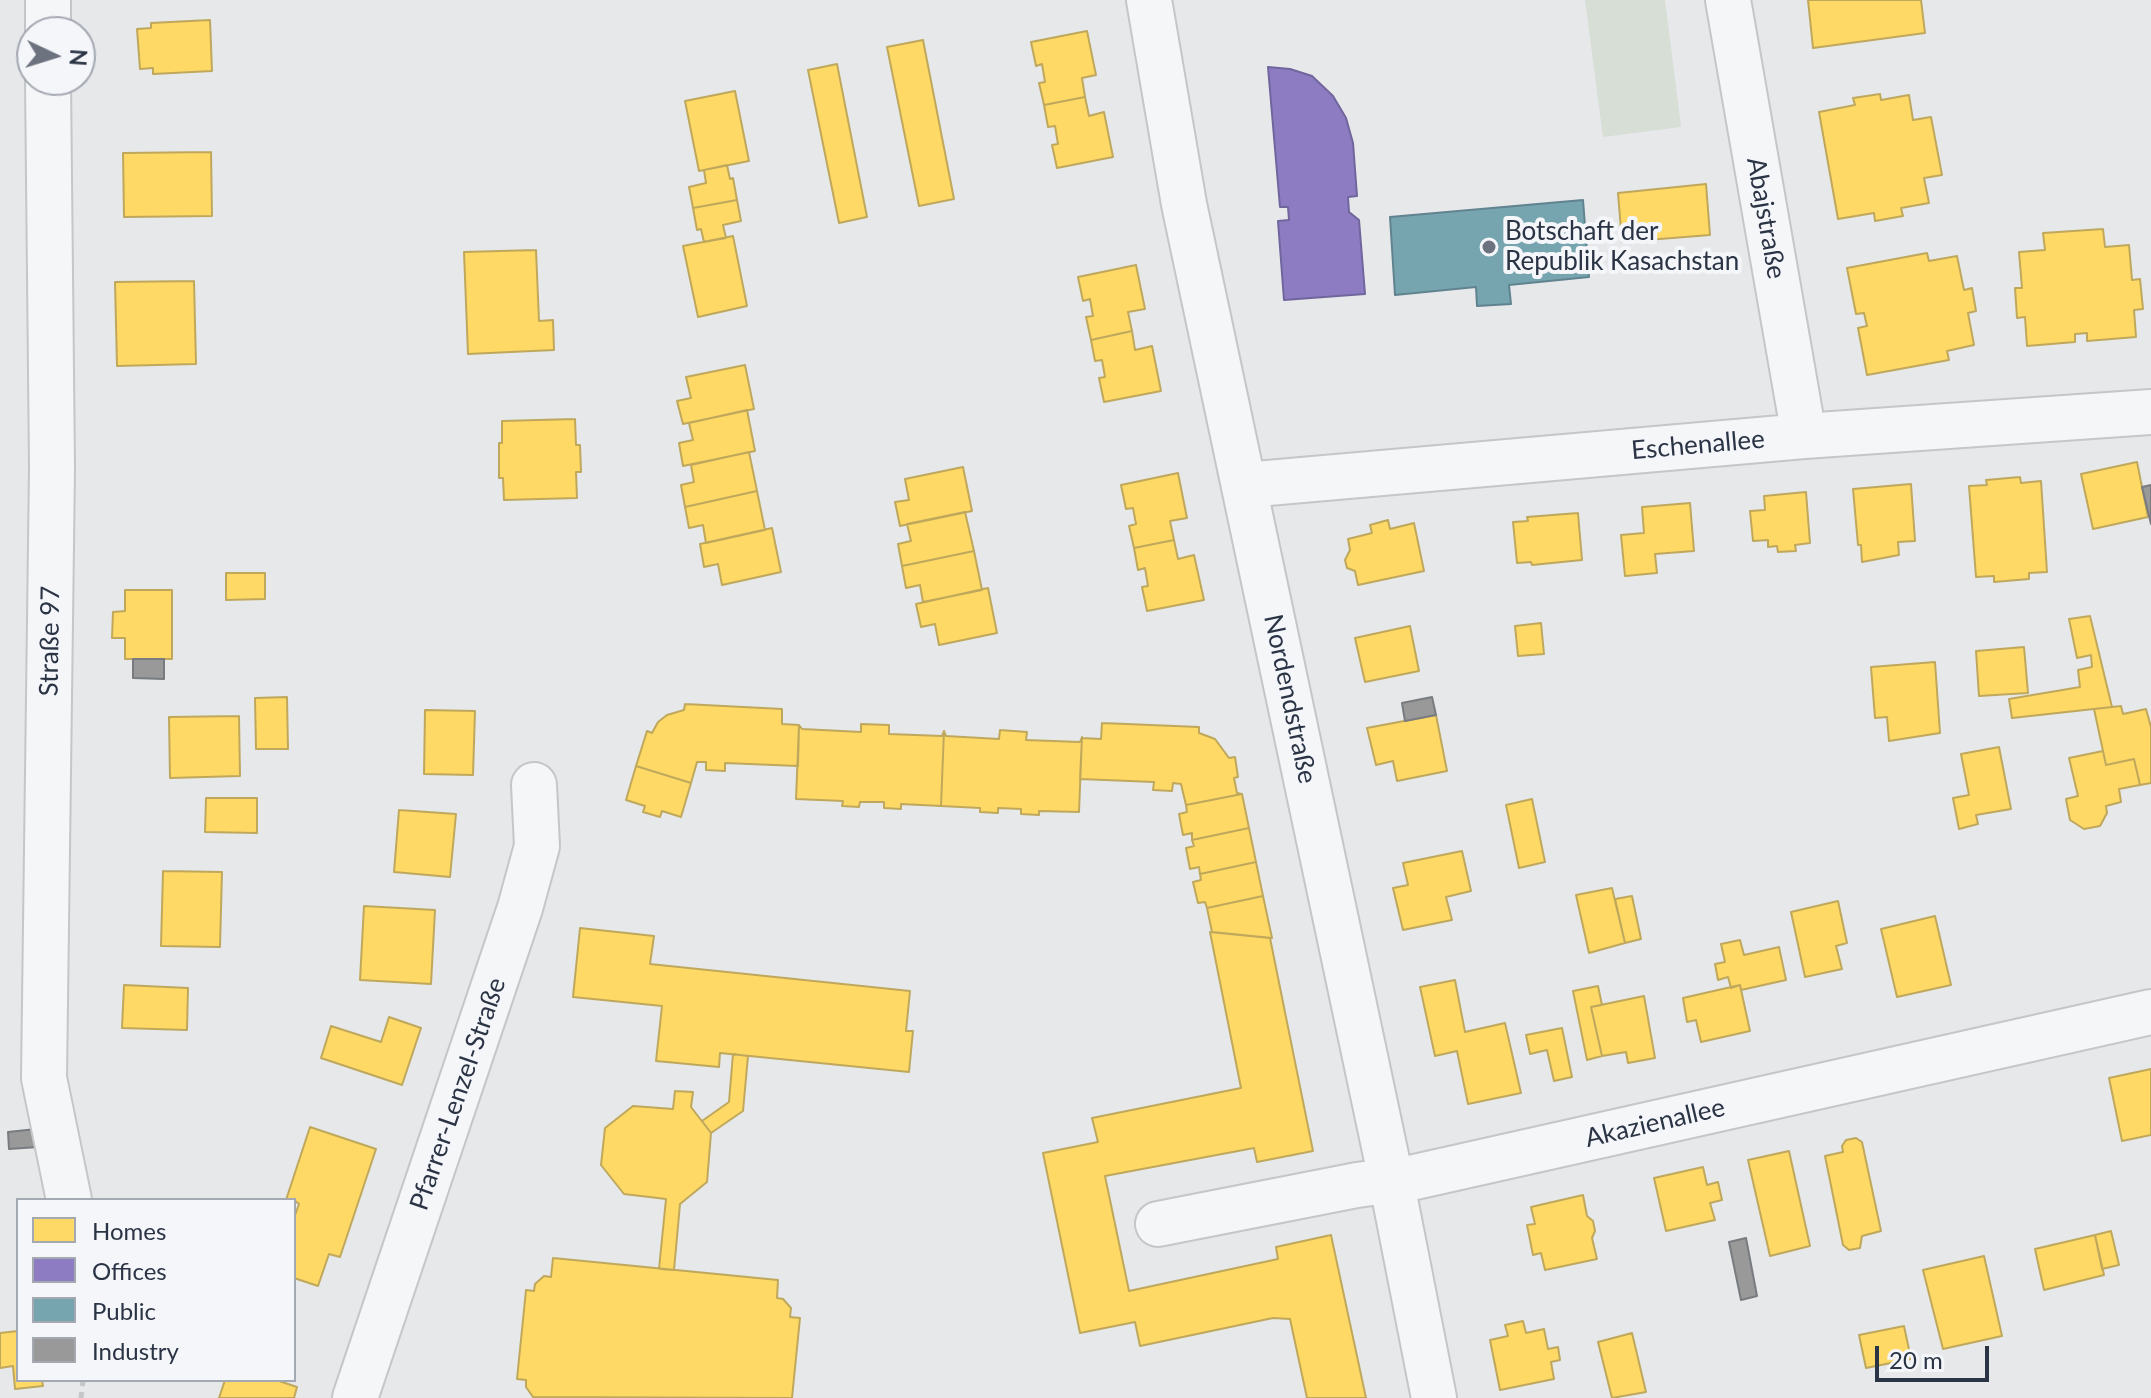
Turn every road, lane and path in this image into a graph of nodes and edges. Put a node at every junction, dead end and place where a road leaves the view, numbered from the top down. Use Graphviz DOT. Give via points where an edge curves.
graph roads {
  1 [pos="1149,0"];
  2 [pos="1728,0"];
  3 [pos="48,96"];
  4 [pos="2151,412"];
  5 [pos="1804,436"];
  6 [pos="1245,485"];
  7 [pos="534,785"];
  8 [pos="2151,1012"];
  9 [pos="1391,1179"];
  10 [pos="69,1198"];
  11 [pos="1158,1224"];
  12 [pos="355,1398"];
  13 [pos="1434,1398"];
  1 -- 6 [label="street, Nordendstraße" via="1184,204"];
  2 -- 5 [label="street, Abajstraße"];
  3 -- 10 [label="street, Straße 97" via="52,468 44,1078"];
  4 -- 5 [label="street, Eschenallee"];
  5 -- 6 [label="street, Eschenallee"];
  6 -- 9 [label="street, Nordendstraße"];
  7 -- 12 [label="street, Pfarrer-Lenzel-Straße" via="537,846 520,908"];
  8 -- 9 [label="street, Akazienallee"];
  9 -- 11 [label="street, Akazienallee"];
  9 -- 13 [label="street, Nordendstraße"];
}
